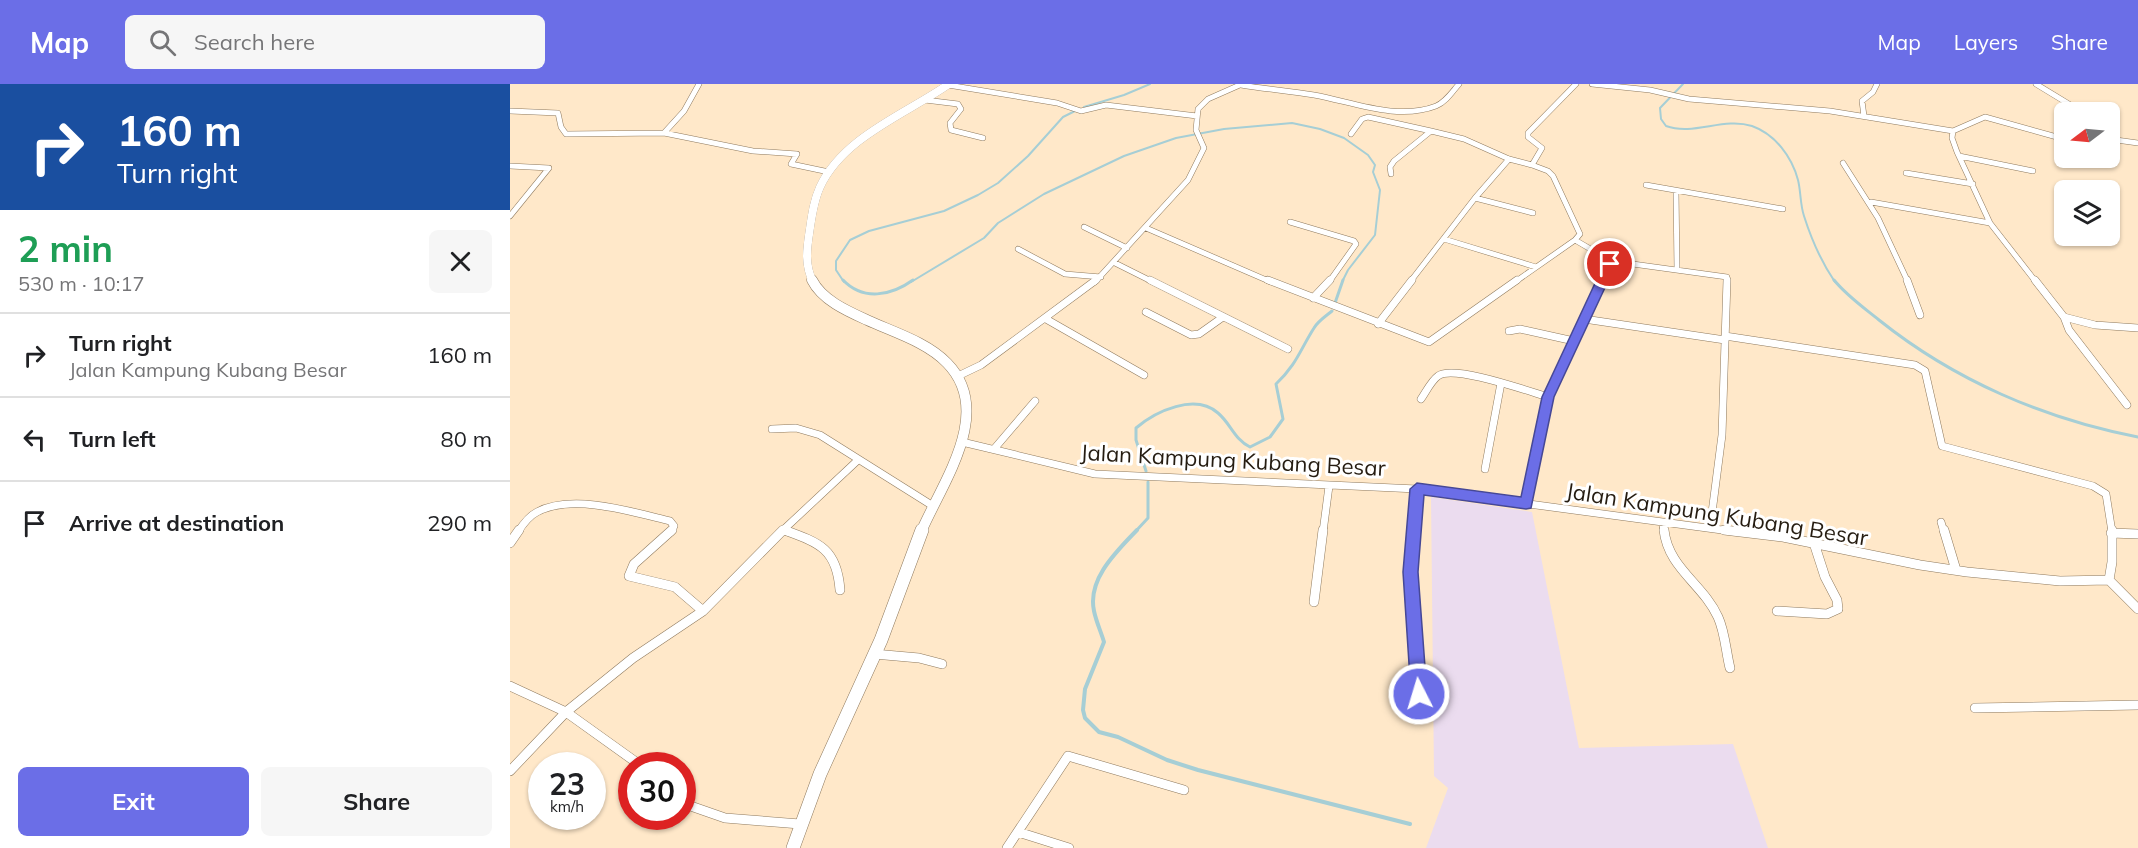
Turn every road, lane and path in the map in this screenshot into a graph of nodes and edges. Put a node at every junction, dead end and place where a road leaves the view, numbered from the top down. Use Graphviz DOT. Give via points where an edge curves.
graph roads {
  1 [pos="699,84"];
  2 [pos="1241,84"];
  3 [pos="1459,84"];
  4 [pos="1576,84"];
  5 [pos="1593,84"];
  6 [pos="1877,84"];
  7 [pos="2036,84"];
  8 [pos="948,85"];
  9 [pos="1649,87"];
  10 [pos="925,100"];
  11 [pos="2066,102"];
  12 [pos="510,111"];
  13 [pos="1197,116"];
  14 [pos="1864,116"];
  15 [pos="1431,131"];
  16 [pos="664,133"];
  17 [pos="1351,134"];
  18 [pos="1952,134"];
  19 [pos="2054,136"];
  20 [pos="983,138"];
  21 [pos="2120,140"];
  22 [pos="2138,143"];
  23 [pos="1959,156"];
  24 [pos="1509,159"];
  25 [pos="1843,163"];
  26 [pos="510,165"];
  27 [pos="1532,165"];
  28 [pos="2033,171"];
  29 [pos="829,172"];
  30 [pos="1905,173"];
  31 [pos="1391,174"];
  32 [pos="1973,184"];
  33 [pos="1646,185"];
  34 [pos="1676,191"];
  35 [pos="1475,198"];
  36 [pos="1871,202"];
  37 [pos="1783,209"];
  38 [pos="1533,213"];
  39 [pos="510,216"];
  40 [pos="1290,222"];
  41 [pos="1990,223"];
  42 [pos="1084,227"];
  43 [pos="1146,228"];
  44 [pos="1444,239"];
  45 [pos="1575,240"];
  46 [pos="1127,248"];
  47 [pos="1018,249"];
  48 [pos="1611,261"];
  49 [pos="1115,263"];
  50 [pos="1536,267"];
  51 [pos="1677,269"];
  52 [pos="1101,277"];
  53 [pos="1313,298"];
  54 [pos="1146,312"];
  55 [pos="1920,315"];
  56 [pos="1223,317"];
  57 [pos="2064,317"];
  58 [pos="1046,319"];
  59 [pos="1584,319"];
  60 [pos="1378,324"];
  61 [pos="2138,328"];
  62 [pos="1509,331"];
  63 [pos="1725,338"];
  64 [pos="1574,341"];
  65 [pos="1288,349"];
  66 [pos="1144,375"];
  67 [pos="958,376"];
  68 [pos="1501,383"];
  69 [pos="1548,397"];
  70 [pos="1420,399"];
  71 [pos="1035,401"];
  72 [pos="2127,405"];
  73 [pos="772,429"];
  74 [pos="962,442"];
  75 [pos="993,449"];
  76 [pos="858,460"];
  77 [pos="1485,470"];
  78 [pos="1329,486"];
  79 [pos="1417,489"];
  80 [pos="1526,504"];
  81 [pos="933,506"];
  82 [pos="1941,522"];
  83 [pos="1663,523"];
  84 [pos="1710,528"];
  85 [pos="783,530"];
  86 [pos="2111,533"];
  87 [pos="2138,534"];
  88 [pos="510,543"];
  89 [pos="1814,543"];
  90 [pos="1956,570"];
  91 [pos="2109,580"];
  92 [pos="840,590"];
  93 [pos="1314,602"];
  94 [pos="2138,609"];
  95 [pos="703,611"];
  96 [pos="1777,611"];
  97 [pos="874,654"];
  98 [pos="942,664"];
  99 [pos="1730,668"];
  100 [pos="510,686"];
  101 [pos="2138,705"];
  102 [pos="1976,708"];
  103 [pos="566,712"];
  104 [pos="1416,719"];
  105 [pos="622,752"];
  106 [pos="510,771"];
  107 [pos="1184,790"];
  108 [pos="696,809"];
  109 [pos="800,824"];
  110 [pos="1018,832"];
  111 [pos="793,848"];
  112 [pos="1007,848"];
  113 [pos="1069,848"];
  1 -- 16 [label="street" via="684,111"];
  2 -- 3 [label="street" via="1391,110 1434,107"];
  2 -- 13 [label="street" via="1229,93 1202,102"];
  4 -- 27 [label="street" via="1528,133 1542,148"];
  5 -- 9 [label="street"];
  6 -- 14 [label="street" via="1862,101"];
  7 -- 11 [label="street"];
  8 -- 10 [label="street"];
  8 -- 13 [label="street" via="1057,103 1081,111 1106,105"];
  9 -- 14 [label="street" via="1677,97"];
  10 -- 20 [label="street" via="961,106 950,123 951,130"];
  10 -- 29 [label="street" via="864,139"];
  12 -- 16 [label="street" via="558,113 566,134"];
  13 -- 43 [label="street" via="1198,135 1204,148 1196,168"];
  14 -- 18 [label="street"];
  15 -- 17 [label="street" via="1368,117"];
  15 -- 24 [label="street" via="1464,139"];
  15 -- 31 [label="street" via="1394,161"];
  16 -- 29 [label="street" via="753,151 797,154 791,164"];
  18 -- 19 [label="street" via="1985,117"];
  18 -- 23 [label="street"];
  21 -- 22 [label="street"];
  23 -- 28 [label="street"];
  23 -- 32 [label="street"];
  24 -- 27 [label="street"];
  24 -- 35 [label="street"];
  25 -- 36 [label="street"];
  26 -- 39 [label="street" via="549,170"];
  27 -- 45 [label="street" via="1553,176 1581,231"];
  29 -- 67 [label="street" via="817,190 810,222 806,267 812,282 834,302 927,350"];
  30 -- 32 [label="street"];
  32 -- 41 [label="street"];
  33 -- 34 [label="street"];
  34 -- 37 [label="street"];
  34 -- 51 [label="street"];
  35 -- 38 [label="street"];
  35 -- 44 [label="street"];
  36 -- 41 [label="street"];
  36 -- 55 [label="street" via="1906,274"];
  40 -- 53 [label="street" via="1356,244"];
  41 -- 57 [label="street"];
  42 -- 46 [label="street"];
  43 -- 46 [label="street"];
  43 -- 53 [label="street"];
  44 -- 50 [label="street"];
  44 -- 60 [label="street"];
  45 -- 48 [label="street"];
  45 -- 50 [label="street"];
  46 -- 49 [label="street"];
  47 -- 52 [label="street" via="1065,274"];
  48 -- 51 [label="street"];
  48 -- 59 [label="street"];
  49 -- 52 [label="street"];
  49 -- 56 [label="street"];
  50 -- 60 [label="street" via="1429,342"];
  51 -- 63 [label="street" via="1727,277"];
  52 -- 58 [label="street"];
  53 -- 60 [label="street"];
  54 -- 56 [label="street" via="1191,335 1199,334"];
  56 -- 65 [label="street"];
  57 -- 61 [label="street" via="2095,325"];
  57 -- 72 [label="street" via="2069,330"];
  58 -- 66 [label="street"];
  58 -- 67 [label="street" via="981,366"];
  59 -- 63 [label="street"];
  59 -- 64 [label="street"];
  62 -- 64 [label="street" via="1526,330"];
  63 -- 84 [label="street" via="1718,490"];
  63 -- 86 [label="street" via="1919,366 1925,371 1942,446 2101,490 2108,499"];
  64 -- 69 [label="street"];
  67 -- 74 [label="street" via="965,408"];
  68 -- 69 [label="street"];
  68 -- 70 [label="street" via="1469,374 1446,373 1438,376"];
  68 -- 77 [label="street"];
  69 -- 80 [label="street"];
  71 -- 75 [label="street"];
  73 -- 76 [label="street" via="810,430"];
  74 -- 75 [label="street, Jalan Kampung Kubang Besar"];
  74 -- 81 [label="street"];
  75 -- 78 [label="street, Jalan Kampung Kubang Besar" via="1095,474"];
  76 -- 81 [label="street"];
  76 -- 85 [label="street"];
  78 -- 79 [label="street, Jalan Kampung Kubang Besar"];
  78 -- 93 [label="street"];
  79 -- 80 [label="street, Jalan Kampung Kubang Besar"];
  79 -- 104 [label="street" via="1411,572 1419,694"];
  80 -- 83 [label="street, Jalan Kampung Kubang Besar"];
  81 -- 97 [label="street"];
  82 -- 90 [label="street"];
  83 -- 84 [label="street, Jalan Kampung Kubang Besar"];
  83 -- 99 [label="street" via="1672,559 1719,618"];
  84 -- 89 [label="street, Jalan Kampung Kubang Besar"];
  85 -- 92 [label="street" via="826,547 840,574"];
  85 -- 95 [label="street"];
  86 -- 87 [label="street"];
  86 -- 91 [label="street" via="2113,563"];
  88 -- 95 [label="street" via="529,518 555,506 606,507 672,522 672,531 634,564 630,576 675,587"];
  89 -- 90 [label="street, Jalan Kampung Kubang Besar"];
  89 -- 96 [label="street" via="1838,609 1827,614"];
  90 -- 91 [label="street, Jalan Kampung Kubang Besar" via="2060,581"];
  91 -- 94 [label="street"];
  95 -- 103 [label="street" via="633,658"];
  97 -- 98 [label="street"];
  97 -- 109 [label="street"];
  100 -- 103 [label="street"];
  101 -- 102 [label="street"];
  103 -- 105 [label="street"];
  103 -- 106 [label="street"];
  107 -- 110 [label="street" via="1068,756"];
  108 -- 109 [label="street" via="743,822"];
  109 -- 111 [label="street"];
  110 -- 112 [label="street"];
  110 -- 113 [label="street"];
}
